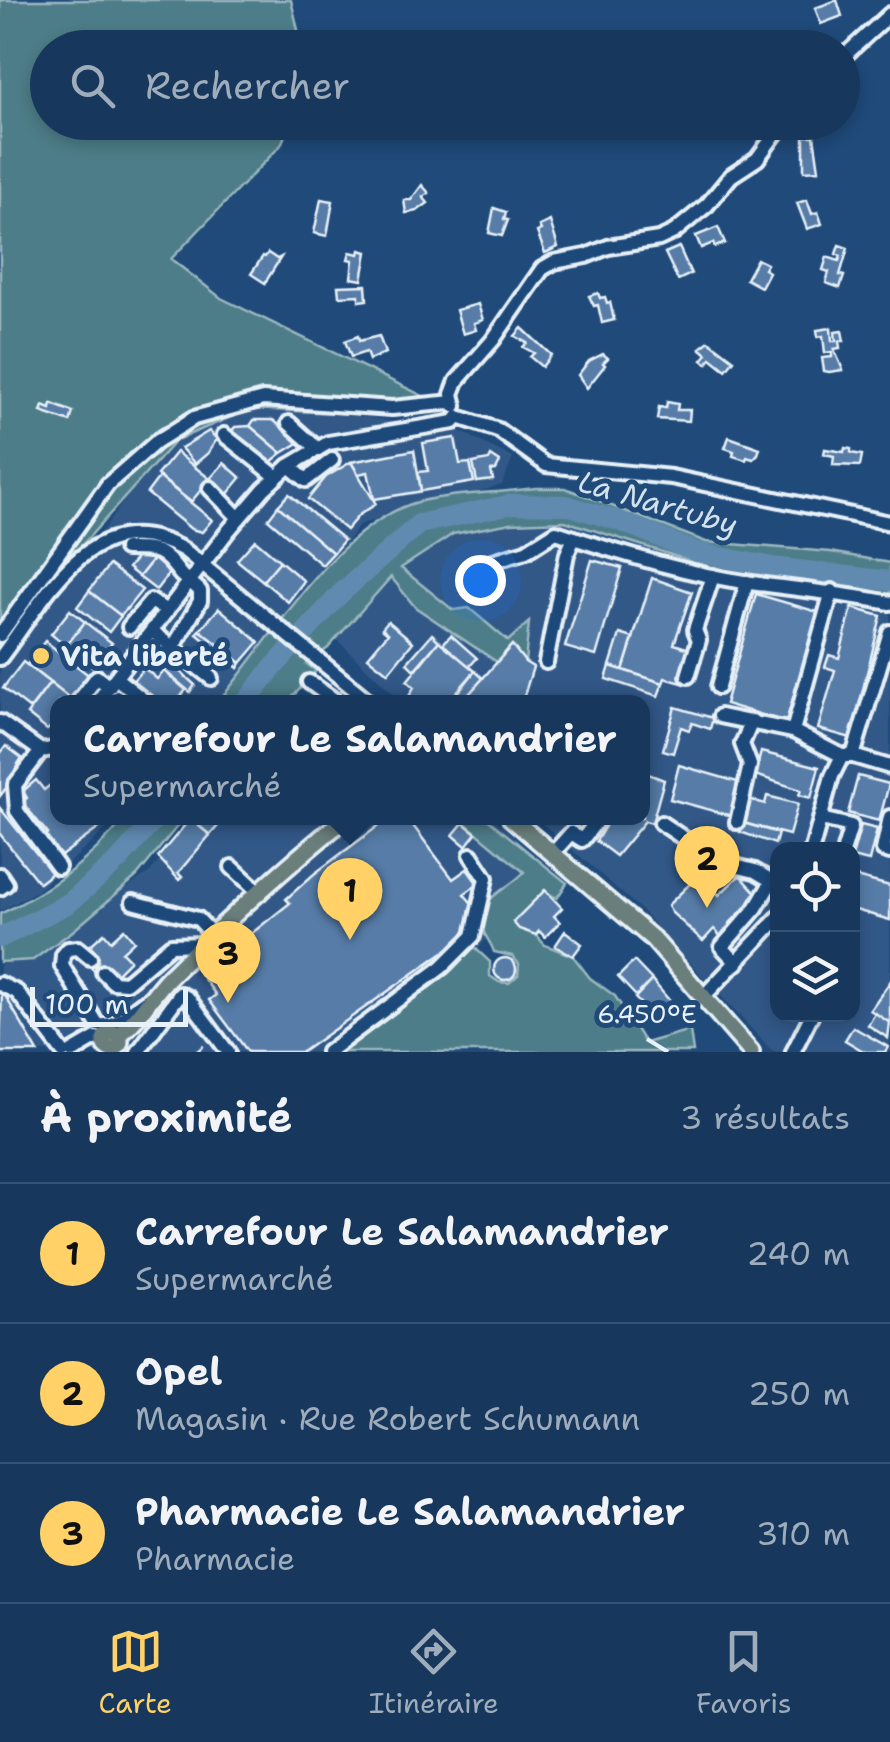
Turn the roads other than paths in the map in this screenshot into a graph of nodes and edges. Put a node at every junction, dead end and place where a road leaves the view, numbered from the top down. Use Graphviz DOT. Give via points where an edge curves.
graph roads {
  1 [pos="890,14"];
  2 [pos="860,42"];
  3 [pos="771,140"];
  4 [pos="452,402"];
  5 [pos="458,418"];
  6 [pos="289,423"];
  7 [pos="224,435"];
  8 [pos="318,449"];
  9 [pos="332,460"];
  10 [pos="289,466"];
  11 [pos="277,477"];
  12 [pos="210,488"];
  13 [pos="239,518"];
  14 [pos="890,523"];
  15 [pos="574,538"];
  16 [pos="125,549"];
  17 [pos="493,561"];
  18 [pos="202,565"];
  19 [pos="712,576"];
  20 [pos="190,582"];
  21 [pos="748,582"];
  22 [pos="832,591"];
  23 [pos="890,603"];
  24 [pos="167,611"];
  25 [pos="129,627"];
  26 [pos="152,631"];
  27 [pos="890,632"];
  28 [pos="0,634"];
  29 [pos="173,648"];
  30 [pos="0,658"];
  31 [pos="546,662"];
  32 [pos="688,676"];
  33 [pos="211,678"];
  34 [pos="309,682"];
  35 [pos="718,687"];
  36 [pos="114,691"];
  37 [pos="83,695"];
  38 [pos="327,695"];
  39 [pos="351,695"];
  40 [pos="720,716"];
  41 [pos="752,721"];
  42 [pos="0,722"];
  43 [pos="793,731"];
  44 [pos="50,749"];
  45 [pos="41,751"];
  46 [pos="847,756"];
  47 [pos="890,767"];
  48 [pos="890,817"];
  49 [pos="821,818"];
  50 [pos="737,822"];
  51 [pos="662,823"];
  52 [pos="338,825"];
  53 [pos="520,825"];
  54 [pos="594,825"];
  55 [pos="814,842"];
  56 [pos="846,842"];
  57 [pos="554,852"];
  58 [pos="890,852"];
  59 [pos="471,854"];
  60 [pos="58,867"];
  61 [pos="232,867"];
  62 [pos="0,875"];
  63 [pos="770,879"];
  64 [pos="0,888"];
  65 [pos="770,889"];
  66 [pos="260,893"];
  67 [pos="134,902"];
  68 [pos="770,927"];
  69 [pos="208,939"];
  70 [pos="90,958"];
  71 [pos="737,962"];
  72 [pos="104,972"];
  73 [pos="0,984"];
  74 [pos="704,996"];
  75 [pos="152,997"];
  76 [pos="808,1022"];
  77 [pos="111,1044"];
  78 [pos="63,1052"];
  79 [pos="72,1052"];
  80 [pos="138,1052"];
  81 [pos="228,1052"];
  82 [pos="328,1052"];
  83 [pos="751,1052"];
  84 [pos="793,1052"];
  1 -- 2 [label="street"];
  3 -- 4 [label="street" via="674,232 542,269 457,381"];
  4 -- 5 [label="street"];
  4 -- 28 [label="street" via="392,408 262,399 194,418 108,484"];
  5 -- 8 [label="street"];
  5 -- 14 [label="street" via="498,430 546,465 671,478"];
  6 -- 8 [label="street"];
  7 -- 11 [label="street"];
  8 -- 10 [label="street"];
  9 -- 10 [label="street" via="306,480"];
  10 -- 11 [label="street"];
  11 -- 13 [label="street"];
  12 -- 13 [label="street"];
  13 -- 18 [label="street"];
  15 -- 17 [label="street" via="556,532"];
  15 -- 19 [label="street"];
  15 -- 31 [label="street"];
  16 -- 20 [label="street" via="166,555"];
  18 -- 20 [label="street"];
  18 -- 30 [label="street" via="150,536 104,540 67,569"];
  18 -- 39 [label="street"];
  19 -- 21 [label="street"];
  19 -- 32 [label="street"];
  20 -- 24 [label="street"];
  20 -- 29 [label="street" via="200,601"];
  21 -- 22 [label="street"];
  21 -- 35 [label="street"];
  22 -- 23 [label="street"];
  22 -- 43 [label="street"];
  24 -- 25 [label="street" via="152,601"];
  24 -- 26 [label="street"];
  26 -- 29 [label="street"];
  26 -- 36 [label="street"];
  27 -- 46 [label="street"];
  29 -- 33 [label="street"];
  34 -- 38 [label="street"];
  36 -- 37 [label="street" via="96,678"];
  40 -- 41 [label="street"];
  41 -- 43 [label="street"];
  41 -- 50 [label="street" via="742,744 750,765"];
  42 -- 45 [label="street"];
  43 -- 46 [label="street"];
  44 -- 45 [label="street"];
  45 -- 60 [label="street" via="15,784 17,811"];
  46 -- 47 [label="street"];
  46 -- 49 [label="street" via="832,776"];
  48 -- 58 [label="street" via="882,850"];
  49 -- 55 [label="street"];
  49 -- 56 [label="street" via="851,826"];
  51 -- 63 [label="street" via="719,862"];
  52 -- 66 [label="main road"];
  53 -- 57 [label="main road"];
  54 -- 57 [label="street" via="582,840 571,833"];
  57 -- 74 [label="main road" via="653,939"];
  59 -- 82 [label="street" via="486,878 473,936 442,968"];
  61 -- 66 [label="street"];
  62 -- 64 [label="street" via="6,884"];
  65 -- 71 [label="street" via="722,948"];
  66 -- 69 [label="main road"];
  67 -- 69 [label="street" via="198,919"];
  68 -- 71 [label="street"];
  69 -- 72 [label="street" via="171,945 126,983"];
  69 -- 75 [label="main road"];
  70 -- 75 [label="street" via="68,949 62,966 98,1025 117,1023"];
  71 -- 74 [label="street"];
  73 -- 78 [label="street" via="17,992"];
  74 -- 83 [label="main road"];
  75 -- 77 [label="main road"];
  76 -- 84 [label="street"];
  77 -- 79 [label="street" via="96,1038"];
  80 -- 81 [label="street" via="180,994"];
}
